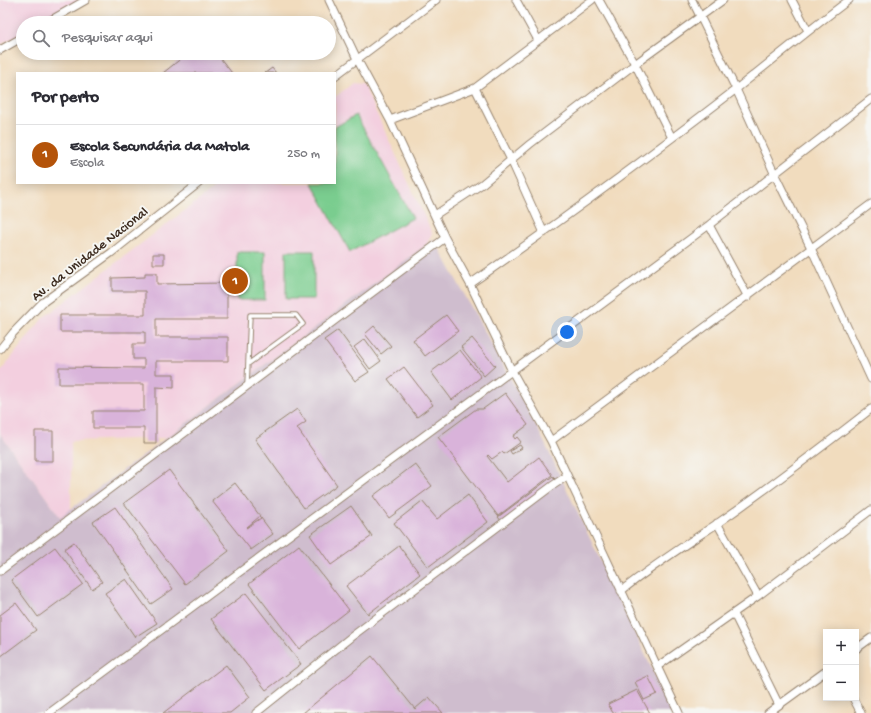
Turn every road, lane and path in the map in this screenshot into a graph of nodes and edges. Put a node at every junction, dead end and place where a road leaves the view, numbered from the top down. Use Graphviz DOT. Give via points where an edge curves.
graph roads {
  1 [pos="86,0"];
  2 [pos="329,0"];
  3 [pos="436,0"];
  4 [pos="516,0"];
  5 [pos="592,0"];
  6 [pos="599,0"];
  7 [pos="692,0"];
  8 [pos="723,0"];
  9 [pos="792,0"];
  10 [pos="849,0"];
  11 [pos="58,16"];
  12 [pos="700,17"];
  13 [pos="808,31"];
  14 [pos="16,40"];
  15 [pos="538,40"];
  16 [pos="0,50"];
  17 [pos="357,59"];
  18 [pos="635,64"];
  19 [pos="336,75"];
  20 [pos="475,88"];
  21 [pos="736,89"];
  22 [pos="871,99"];
  23 [pos="390,120"];
  24 [pos="672,138"];
  25 [pos="511,160"];
  26 [pos="775,175"];
  27 [pos="198,184"];
  28 [pos="871,204"];
  29 [pos="435,215"];
  30 [pos="709,225"];
  31 [pos="544,233"];
  32 [pos="445,238"];
  33 [pos="811,248"];
  34 [pos="470,284"];
  35 [pos="748,296"];
  36 [pos="0,348"];
  37 [pos="248,364"];
  38 [pos="512,371"];
  39 [pos="871,379"];
  40 [pos="247,386"];
  41 [pos="871,409"];
  42 [pos="551,441"];
  43 [pos="567,476"];
  44 [pos="871,510"];
  45 [pos="717,523"];
  46 [pos="0,571"];
  47 [pos="620,591"];
  48 [pos="758,596"];
  49 [pos="734,614"];
  50 [pos="871,638"];
  51 [pos="859,647"];
  52 [pos="658,666"];
  53 [pos="823,673"];
  54 [pos="855,701"];
  55 [pos="779,705"];
  56 [pos="49,713"];
  57 [pos="256,713"];
  58 [pos="679,713"];
  59 [pos="768,713"];
  60 [pos="861,713"];
  1 -- 11 [label="street"];
  2 -- 17 [label="street"];
  3 -- 17 [label="street"];
  4 -- 15 [label="street"];
  5 -- 15 [label="street"];
  6 -- 18 [label="street"];
  7 -- 12 [label="street"];
  8 -- 12 [label="street"];
  9 -- 13 [label="street"];
  10 -- 13 [label="street"];
  12 -- 18 [label="street"];
  12 -- 21 [label="street"];
  13 -- 21 [label="street"];
  14 -- 16 [label="street"];
  15 -- 20 [label="street"];
  17 -- 19 [label="street"];
  17 -- 23 [label="street"];
  18 -- 24 [label="street"];
  18 -- 25 [label="street"];
  20 -- 23 [label="street"];
  20 -- 25 [label="street"];
  21 -- 24 [label="street"];
  21 -- 26 [label="street"];
  22 -- 26 [label="street"];
  23 -- 29 [label="street"];
  24 -- 31 [label="street"];
  25 -- 29 [label="street" via="482,184"];
  25 -- 31 [label="street"];
  26 -- 30 [label="street"];
  26 -- 33 [label="street"];
  27 -- 36 [label="street, Av. da Unidade Nacional" via="111,253 42,303"];
  28 -- 33 [label="street"];
  29 -- 32 [label="street"];
  30 -- 35 [label="street"];
  30 -- 38 [label="street"];
  31 -- 34 [label="street"];
  32 -- 34 [label="street"];
  32 -- 40 [label="street"];
  33 -- 35 [label="street"];
  33 -- 39 [label="street"];
  34 -- 38 [label="street"];
  35 -- 42 [label="street"];
  37 -- 37 [label="lane" via="250,315 296,315 303,324"];
  37 -- 40 [label="lane"];
  38 -- 42 [label="street"];
  38 -- 56 [label="street"];
  40 -- 46 [label="street"];
  41 -- 45 [label="street"];
  42 -- 43 [label="street"];
  43 -- 47 [label="street"];
  43 -- 57 [label="street" via="351,637"];
  44 -- 48 [label="street"];
  45 -- 47 [label="street"];
  45 -- 48 [label="street"];
  47 -- 52 [label="street"];
  48 -- 49 [label="street"];
  49 -- 52 [label="street"];
  49 -- 55 [label="street"];
  50 -- 51 [label="street"];
  52 -- 58 [label="street"];
  53 -- 55 [label="street"];
  54 -- 60 [label="street"];
  55 -- 59 [label="street"];
}
